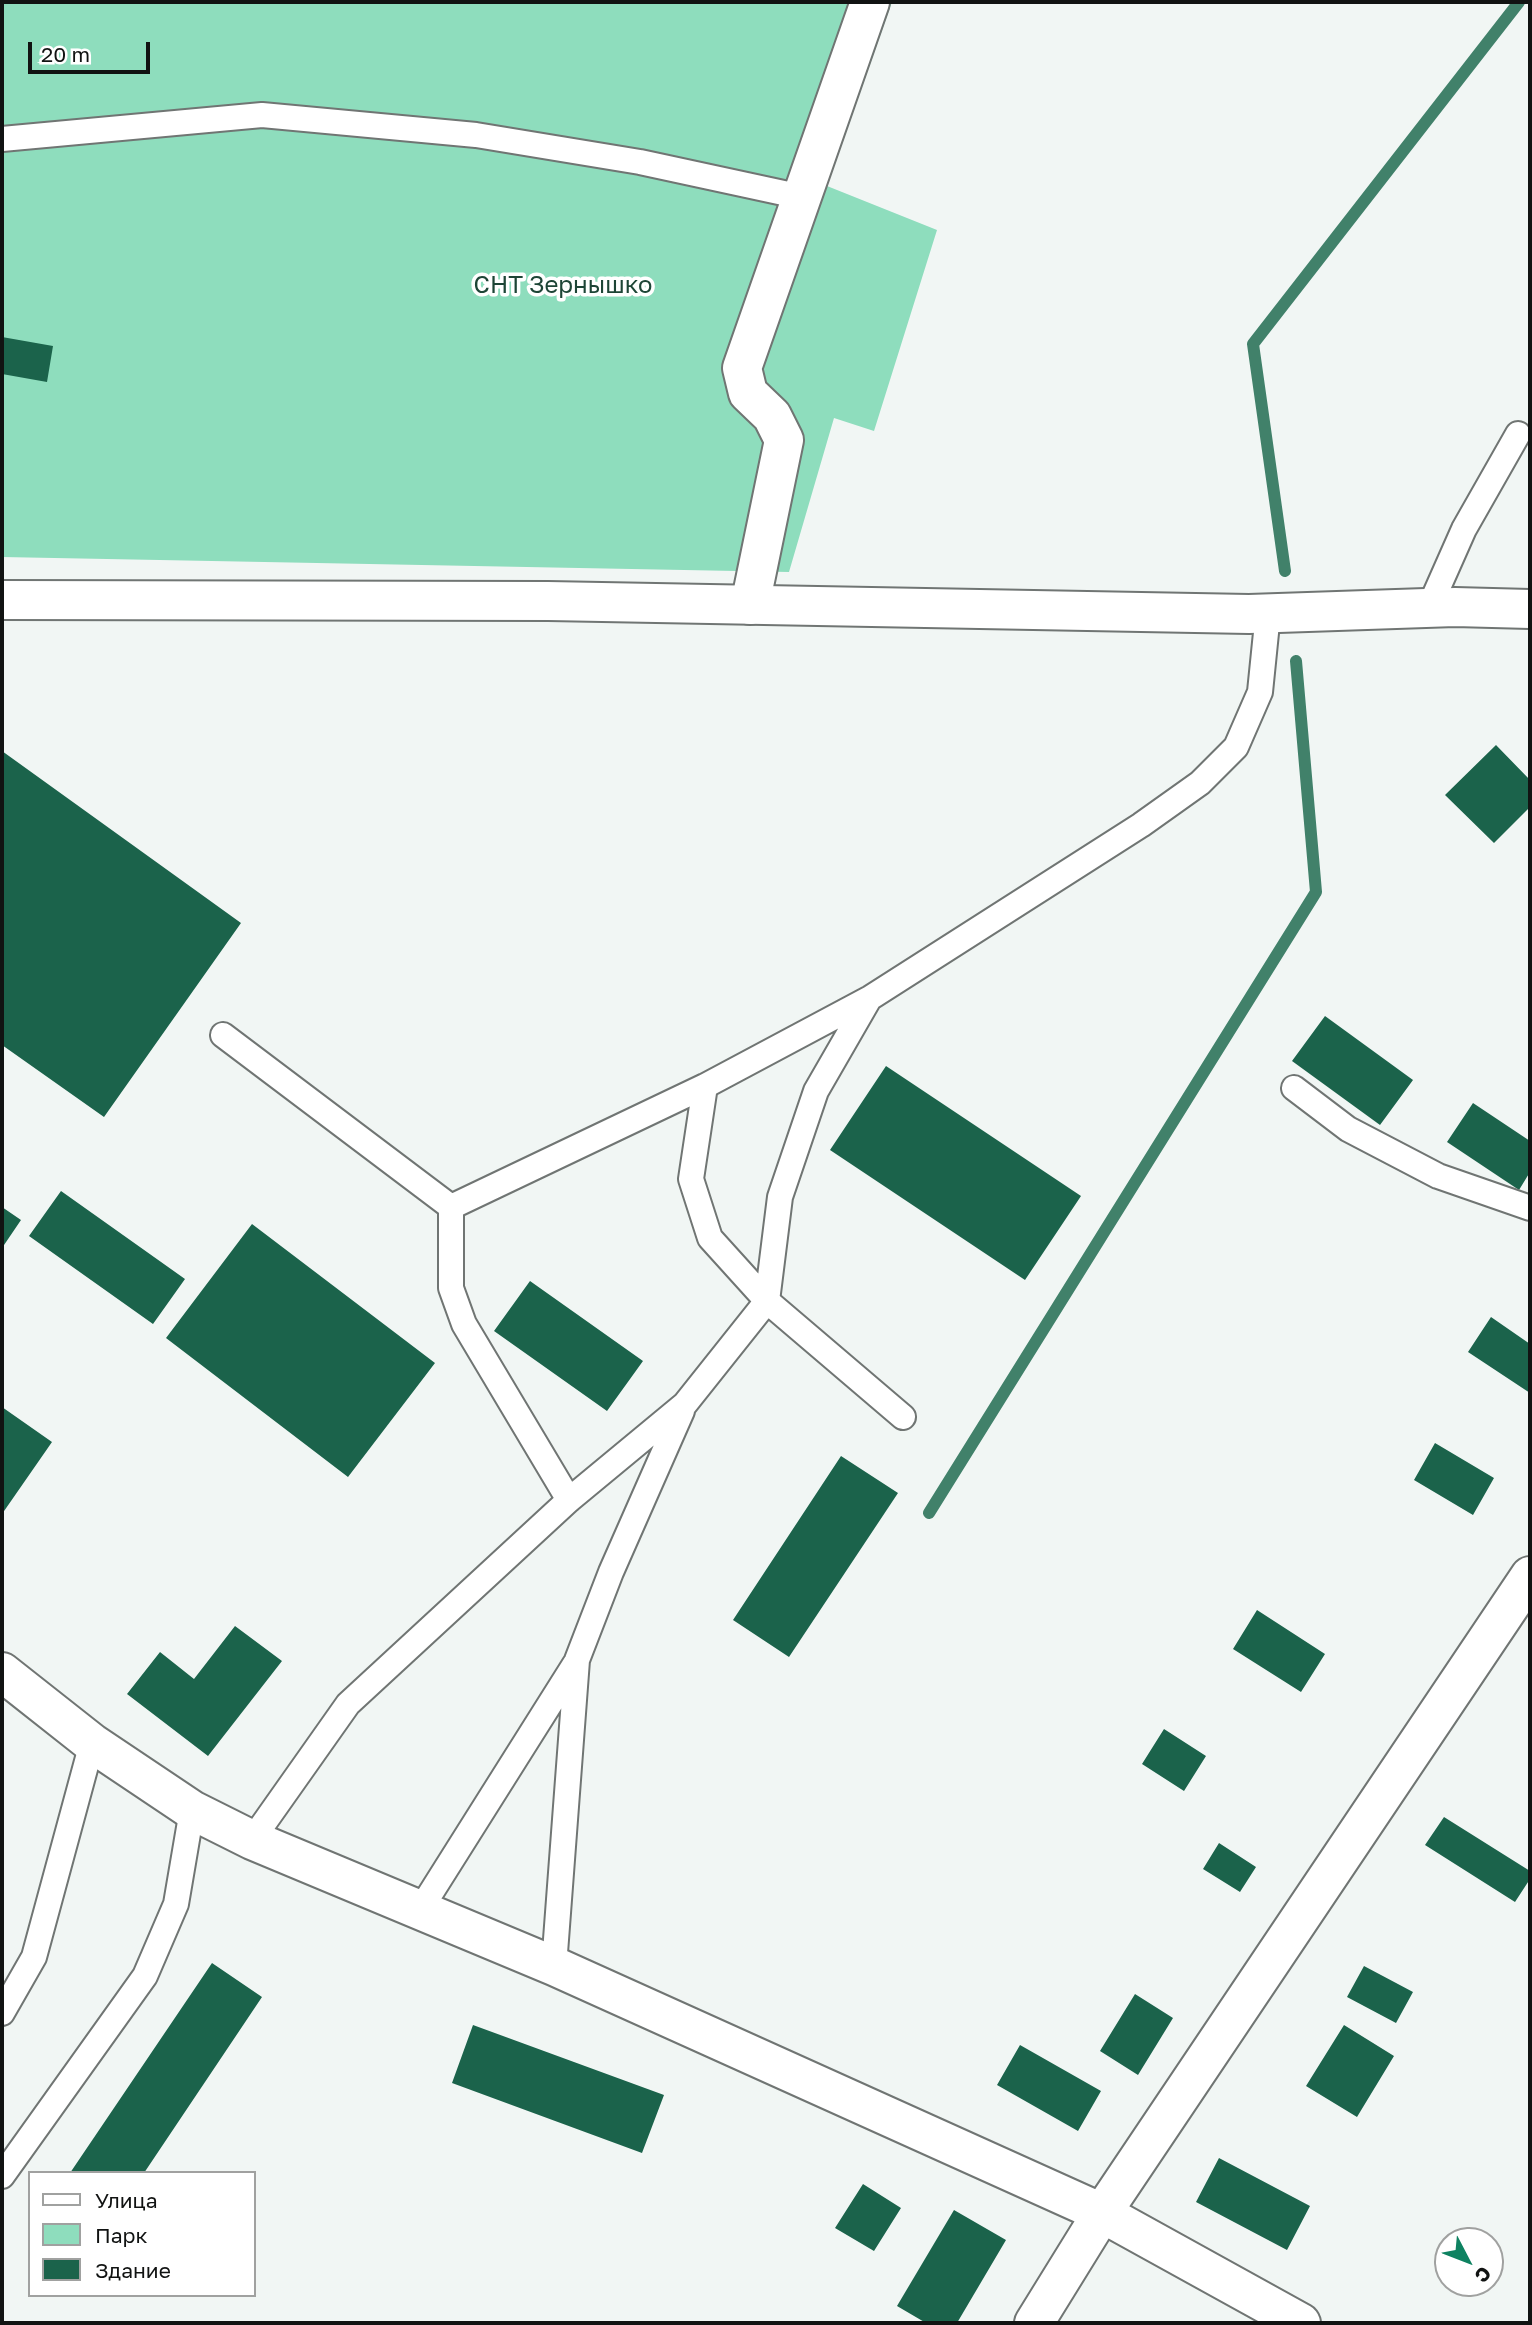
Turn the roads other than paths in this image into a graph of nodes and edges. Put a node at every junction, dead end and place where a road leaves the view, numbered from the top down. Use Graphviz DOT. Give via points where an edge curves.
graph roads {
  1 [pos="870,2"];
  2 [pos="2,139"];
  3 [pos="802,197"];
  4 [pos="1518,434"];
  5 [pos="2,600"];
  6 [pos="750,604"];
  7 [pos="1430,608"];
  8 [pos="1530,609"];
  9 [pos="1268,613"];
  10 [pos="870,998"];
  11 [pos="223,1035"];
  12 [pos="705,1086"];
  13 [pos="1294,1088"];
  14 [pos="451,1207"];
  15 [pos="1530,1208"];
  16 [pos="767,1301"];
  17 [pos="685,1404"];
  18 [pos="903,1417"];
  19 [pos="569,1500"];
  20 [pos="1530,1576"];
  21 [pos="577,1660"];
  22 [pos="2,1672"];
  23 [pos="92,1742"];
  24 [pos="192,1810"];
  25 [pos="253,1840"];
  26 [pos="420,1910"];
  27 [pos="555,1966"];
  28 [pos="2,2013"];
  29 [pos="2,2176"];
  30 [pos="1102,2213"];
  31 [pos="1034,2323"];
  32 [pos="1301,2323"];
  1 -- 3 [label="street"];
  2 -- 3 [label="lane" via="262,115 476,135 640,162"];
  3 -- 6 [label="street" via="741,368 748,393 772,416 784,440"];
  4 -- 7 [label="lane" via="1464,529"];
  5 -- 6 [label="street"];
  6 -- 9 [label="street"];
  7 -- 8 [label="street"];
  7 -- 9 [label="street"];
  9 -- 10 [label="lane" via="1261,692 1236,747 1200,783"];
  10 -- 12 [label="lane"];
  10 -- 16 [label="lane" via="816,1091 780,1197"];
  11 -- 14 [label="lane"];
  12 -- 14 [label="lane"];
  12 -- 16 [label="lane" via="691,1179 709,1237"];
  13 -- 15 [label="lane" via="1348,1129 1438,1176"];
  14 -- 19 [label="lane" via="452,1288 464,1324"];
  16 -- 17 [label="lane"];
  16 -- 18 [label="lane"];
  17 -- 19 [label="lane"];
  17 -- 21 [label="lane"];
  19 -- 25 [label="lane" via="348,1704"];
  20 -- 30 [label="street"];
  21 -- 26 [label="lane"];
  21 -- 27 [label="lane"];
  22 -- 23 [label="street"];
  23 -- 24 [label="street"];
  23 -- 28 [label="lane" via="34,1957"];
  24 -- 25 [label="street"];
  24 -- 29 [label="lane" via="176,1904 145,1976"];
  25 -- 26 [label="street"];
  26 -- 27 [label="street"];
  27 -- 30 [label="street"];
  30 -- 31 [label="street"];
  30 -- 32 [label="street"];
}
